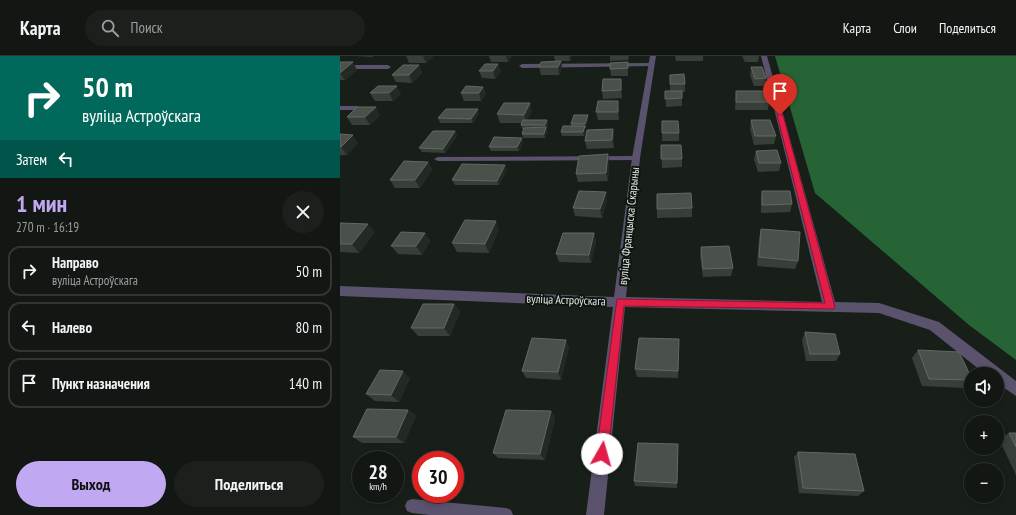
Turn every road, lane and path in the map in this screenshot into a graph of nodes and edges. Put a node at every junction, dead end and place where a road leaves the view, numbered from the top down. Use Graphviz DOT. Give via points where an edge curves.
graph roads {
  1 [pos="764,56"];
  2 [pos="652,60"];
  3 [pos="388,66"];
  4 [pos="522,66"];
  5 [pos="340,67"];
  6 [pos="340,108"];
  7 [pos="357,108"];
  8 [pos="636,158"];
  9 [pos="438,159"];
  10 [pos="340,291"];
  11 [pos="620,302"];
  12 [pos="830,307"];
  13 [pos="988,367"];
  14 [pos="1004,380"];
  15 [pos="1016,389"];
  16 [pos="412,506"];
  17 [pos="506,515"];
  18 [pos="595,515"];
  1 -- 12 [label="street"];
  2 -- 4 [label="lane"];
  2 -- 8 [label="street, вуліца Францыска Скарыны"];
  3 -- 5 [label="lane"];
  6 -- 7 [label="lane"];
  8 -- 9 [label="lane"];
  8 -- 11 [label="street, вуліца Францыска Скарыны"];
  10 -- 11 [label="street, вуліца Астроўскага"];
  11 -- 12 [label="street, вуліца Астроўскага"];
  11 -- 18 [label="street, вуліца Францыска Скарыны"];
  12 -- 13 [label="street, вуліца Астроўскага" via="879,308 934,326"];
  14 -- 15 [label="street, вуліца Астроўскага"];
  16 -- 17 [label="lane"];
}
